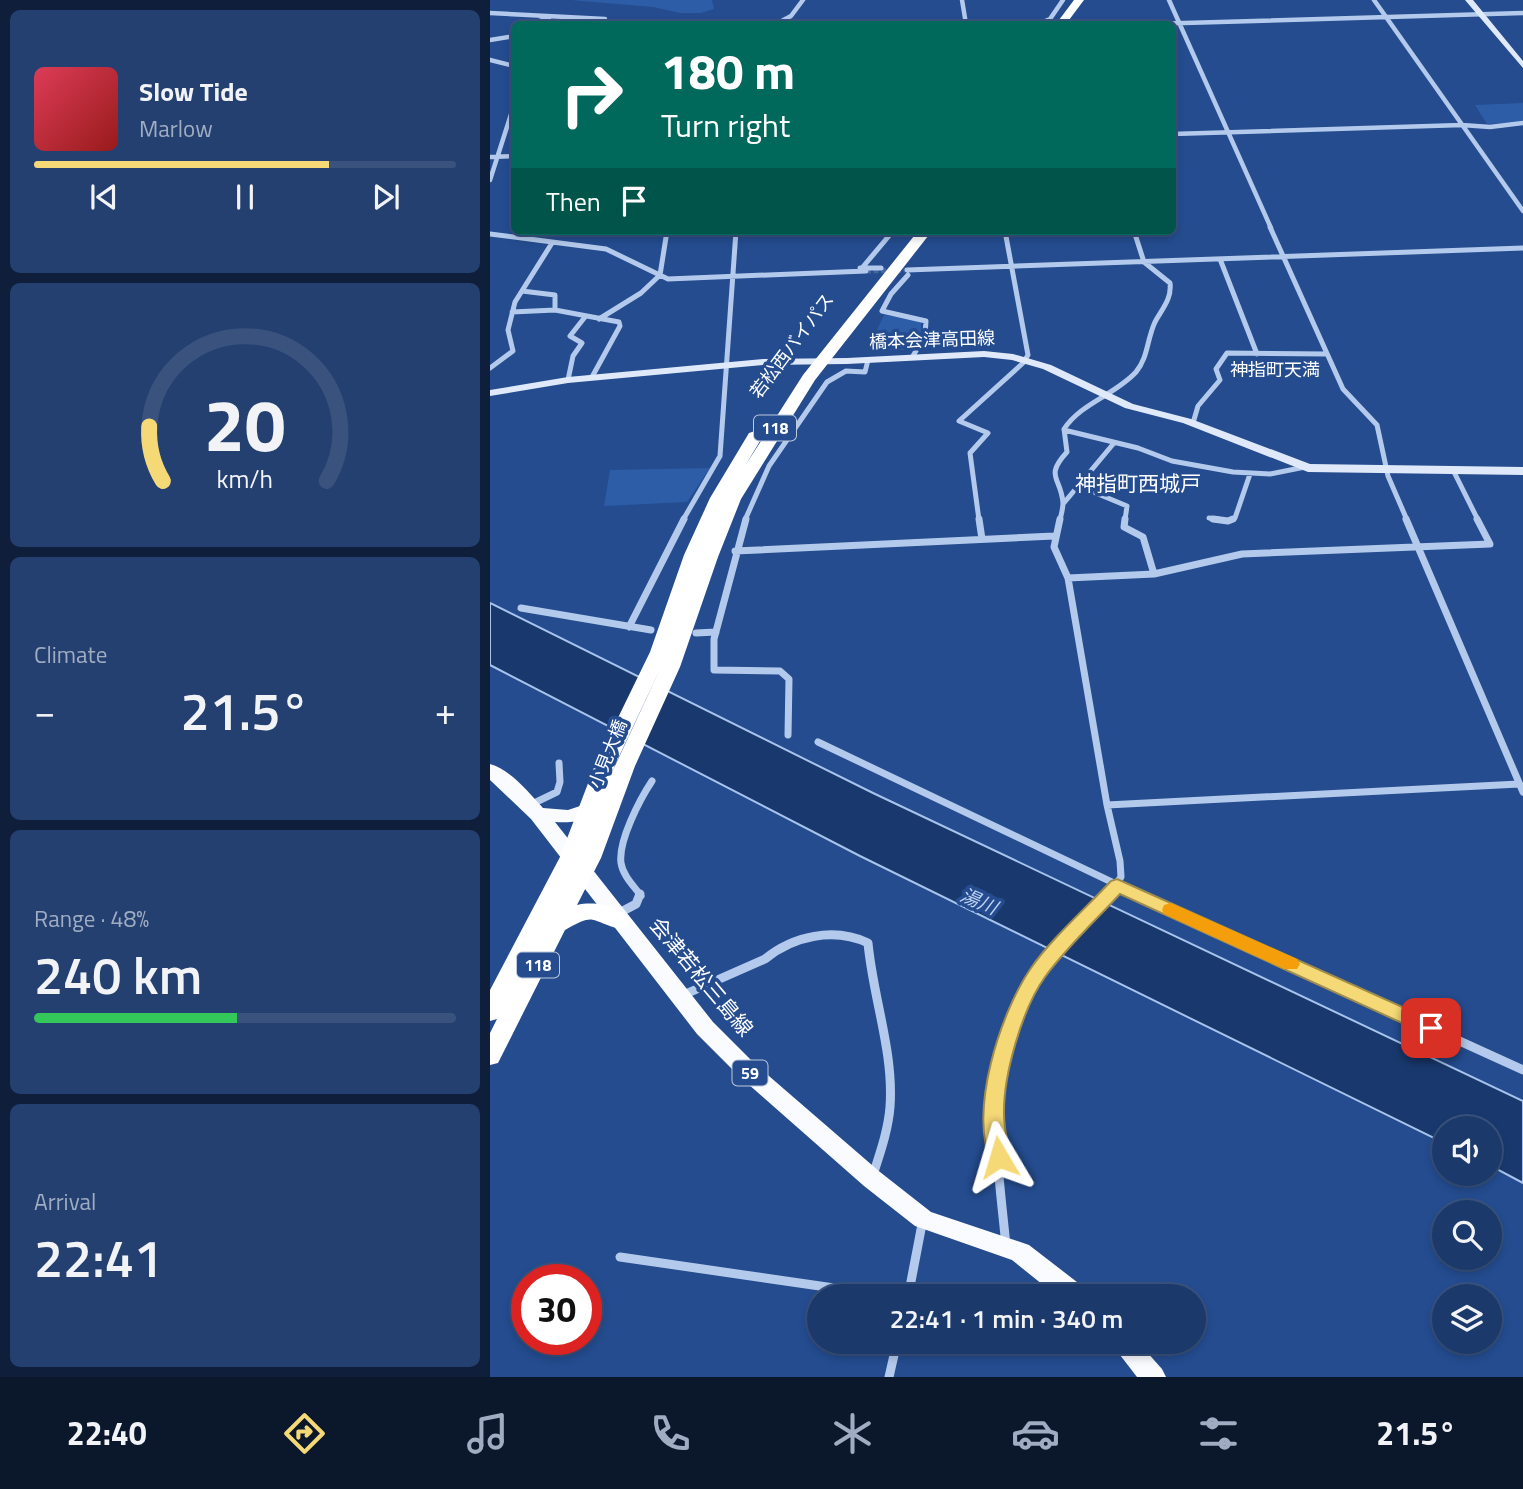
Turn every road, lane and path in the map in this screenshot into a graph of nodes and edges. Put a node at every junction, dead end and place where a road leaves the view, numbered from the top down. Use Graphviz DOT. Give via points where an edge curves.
graph roads {
  1 [pos="803,0"];
  2 [pos="962,0"];
  3 [pos="1063,0"];
  4 [pos="1079,0"];
  5 [pos="1089,0"];
  6 [pos="1169,0"];
  7 [pos="1374,0"];
  8 [pos="1469,0"];
  9 [pos="490,13"];
  10 [pos="1523,13"];
  11 [pos="1481,14"];
  12 [pos="553,16"];
  13 [pos="1387,18"];
  14 [pos="539,21"];
  15 [pos="605,21"];
  16 [pos="782,21"];
  17 [pos="966,21"];
  18 [pos="1045,21"];
  19 [pos="1063,21"];
  20 [pos="1074,21"];
  21 [pos="1179,24"];
  22 [pos="511,36"];
  23 [pos="490,41"];
  24 [pos="490,60"];
  25 [pos="511,65"];
  26 [pos="1523,66"];
  27 [pos="511,115"];
  28 [pos="1523,123"];
  29 [pos="1462,125"];
  30 [pos="1229,132"];
  31 [pos="1176,134"];
  32 [pos="499,156"];
  33 [pos="511,156"];
  34 [pos="490,157"];
  35 [pos="490,180"];
  36 [pos="1523,211"];
  37 [pos="490,234"];
  38 [pos="539,235"];
  39 [pos="666,235"];
  40 [pos="736,235"];
  41 [pos="891,235"];
  42 [pos="907,235"];
  43 [pos="920,235"];
  44 [pos="1006,235"];
  45 [pos="1135,235"];
  46 [pos="538,240"];
  47 [pos="552,243"];
  48 [pos="1523,248"];
  49 [pos="1284,257"];
  50 [pos="1220,259"];
  51 [pos="1144,262"];
  52 [pos="1012,268"];
  53 [pos="875,270"];
  54 [pos="907,272"];
  55 [pos="734,274"];
  56 [pos="660,275"];
  57 [pos="522,291"];
  58 [pos="555,310"];
  59 [pos="512,312"];
  60 [pos="585,317"];
  61 [pos="598,319"];
  62 [pos="1257,354"];
  63 [pos="1327,354"];
  64 [pos="913,356"];
  65 [pos="868,359"];
  66 [pos="1026,359"];
  67 [pos="815,361"];
  68 [pos="728,365"];
  69 [pos="490,368"];
  70 [pos="592,377"];
  71 [pos="568,380"];
  72 [pos="490,393"];
  73 [pos="1108,396"];
  74 [pos="1193,423"];
  75 [pos="1064,430"];
  76 [pos="1114,443"];
  77 [pos="1305,467"];
  78 [pos="1387,470"];
  79 [pos="1453,470"];
  80 [pos="1523,471"];
  81 [pos="1250,474"];
  82 [pos="1079,486"];
  83 [pos="1063,504"];
  84 [pos="1209,518"];
  85 [pos="1054,536"];
  86 [pos="982,539"];
  87 [pos="1419,548"];
  88 [pos="735,551"];
  89 [pos="1154,574"];
  90 [pos="1068,578"];
  91 [pos="521,607"];
  92 [pos="628,627"];
  93 [pos="651,630"];
  94 [pos="696,632"];
  95 [pos="716,632"];
  96 [pos="668,652"];
  97 [pos="788,735"];
  98 [pos="818,742"];
  99 [pos="559,763"];
  100 [pos="615,765"];
  101 [pos="490,770"];
  102 [pos="652,781"];
  103 [pos="1519,784"];
  104 [pos="1523,792"];
  105 [pos="1107,805"];
  106 [pos="589,809"];
  107 [pos="533,810"];
  108 [pos="577,865"];
  109 [pos="1117,885"];
  110 [pos="617,918"];
  111 [pos="559,924"];
  112 [pos="680,996"];
  113 [pos="490,1012"];
  114 [pos="490,1056"];
  115 [pos="1523,1070"];
  116 [pos="872,1179"];
  117 [pos="923,1219"];
  118 [pos="1006,1246"];
  119 [pos="620,1257"];
  120 [pos="807,1284"];
  121 [pos="910,1284"];
  122 [pos="1062,1284"];
  123 [pos="894,1354"];
  124 [pos="1133,1354"];
  125 [pos="889,1377"];
  126 [pos="1153,1377"];
  1 -- 16 [label="street"];
  2 -- 17 [label="street"];
  3 -- 18 [label="street"];
  4 -- 19 [label="highway"];
  5 -- 20 [label="highway"];
  6 -- 21 [label="street"];
  7 -- 13 [label="street"];
  8 -- 11 [label="main road"];
  9 -- 12 [label="street"];
  10 -- 11 [label="street"];
  11 -- 13 [label="street"];
  11 -- 26 [label="main road"];
  12 -- 14 [label="street"];
  12 -- 15 [label="street"];
  13 -- 21 [label="street"];
  13 -- 29 [label="street"];
  21 -- 30 [label="street"];
  22 -- 23 [label="street"];
  24 -- 25 [label="street"];
  27 -- 32 [label="street"];
  28 -- 29 [label="street"];
  29 -- 30 [label="street"];
  29 -- 36 [label="street"];
  30 -- 31 [label="street"];
  30 -- 49 [label="street"];
  32 -- 33 [label="street"];
  32 -- 34 [label="street"];
  32 -- 35 [label="street"];
  37 -- 46 [label="street"];
  38 -- 46 [label="street"];
  39 -- 56 [label="street"];
  40 -- 55 [label="street"];
  41 -- 53 [label="street"];
  42 -- 53 [label="highway, 若松西バイパス / 118"];
  43 -- 53 [label="highway, 若松西バイパス / 118"];
  44 -- 52 [label="street"];
  45 -- 51 [label="street"];
  46 -- 47 [label="street"];
  47 -- 56 [label="street" via="606,249"];
  47 -- 57 [label="street"];
  48 -- 49 [label="street"];
  49 -- 50 [label="street"];
  49 -- 63 [label="street"];
  50 -- 51 [label="street"];
  50 -- 62 [label="street"];
  51 -- 52 [label="street"];
  51 -- 73 [label="street" via="1170,283 1171,295 1150,334 1147,357"];
  52 -- 54 [label="street"];
  52 -- 66 [label="street"];
  53 -- 54 [label="street"];
  53 -- 55 [label="street"];
  53 -- 67 [label="highway, 若松西バイパス / 118"];
  54 -- 64 [label="street" via="882,311 926,321 925,335"];
  55 -- 56 [label="street" via="668,279"];
  55 -- 68 [label="street"];
  56 -- 61 [label="street" via="641,293"];
  57 -- 58 [label="street" via="555,295"];
  57 -- 59 [label="street"];
  58 -- 59 [label="street"];
  58 -- 60 [label="street"];
  59 -- 69 [label="street" via="508,330 513,351"];
  60 -- 61 [label="street"];
  60 -- 71 [label="street" via="569,336 582,343 572,356"];
  61 -- 70 [label="street" via="620,324"];
  62 -- 63 [label="street"];
  62 -- 74 [label="street" via="1224,355 1216,369 1220,380 1198,407"];
  63 -- 78 [label="street" via="1343,389 1377,425"];
  64 -- 65 [label="main road, 橋本会津高田線"];
  64 -- 66 [label="main road, 橋本会津高田線" via="977,353"];
  65 -- 67 [label="main road, 橋本会津高田線"];
  65 -- 88 [label="street" via="865,372 846,371 827,382 799,420 757,492"];
  66 -- 73 [label="main road, 橋本会津高田線"];
  66 -- 86 [label="street" via="959,421 988,433 970,453"];
  67 -- 68 [label="main road, 橋本会津高田線"];
  67 -- 96 [label="highway, 若松西バイパス / 118" via="758,432 718,498 693,555"];
  68 -- 70 [label="main road, 橋本会津高田線"];
  68 -- 92 [label="street" via="719,458"];
  70 -- 71 [label="main road, 橋本会津高田線"];
  71 -- 72 [label="main road, 橋本会津高田線"];
  73 -- 74 [label="main road, 橋本会津高田線" via="1137,409"];
  73 -- 75 [label="street"];
  74 -- 77 [label="main road, 橋本会津高田線"];
  75 -- 76 [label="street"];
  75 -- 83 [label="street" via="1067,452 1053,473"];
  76 -- 81 [label="street" via="1172,461"];
  76 -- 82 [label="street"];
  77 -- 78 [label="main road, 橋本会津高田線"];
  77 -- 81 [label="street"];
  78 -- 79 [label="main road, 橋本会津高田線"];
  78 -- 87 [label="street"];
  79 -- 80 [label="main road, 橋本会津高田線"];
  79 -- 87 [label="street" via="1490,544"];
  81 -- 84 [label="street" via="1235,518"];
  82 -- 83 [label="street"];
  82 -- 89 [label="street" via="1127,506 1124,527 1143,537"];
  83 -- 85 [label="street"];
  85 -- 86 [label="street"];
  85 -- 90 [label="street"];
  86 -- 88 [label="street"];
  87 -- 89 [label="street" via="1242,554"];
  87 -- 103 [label="street"];
  88 -- 95 [label="street"];
  89 -- 90 [label="street"];
  90 -- 105 [label="street"];
  91 -- 92 [label="street"];
  92 -- 93 [label="street"];
  94 -- 95 [label="street"];
  95 -- 97 [label="street" via="714,670 785,673 789,679"];
  96 -- 100 [label="highway, 小見大橋 / 118"];
  98 -- 109 [label="street"];
  99 -- 107 [label="street" via="559,791"];
  100 -- 106 [label="highway, 小見大橋 / 118"];
  100 -- 108 [label="highway, 小見大橋 / 118"];
  101 -- 107 [label="main road, 会津若松三島線 / 59"];
  102 -- 110 [label="street" via="621,858 640,899"];
  103 -- 104 [label="street"];
  103 -- 105 [label="street"];
  105 -- 109 [label="street" via="1120,861"];
  106 -- 107 [label="main road" via="570,817"];
  106 -- 108 [label="highway, 小見大橋 / 118"];
  107 -- 108 [label="main road, 会津若松三島線 / 59"];
  108 -- 110 [label="main road, 会津若松三島線 / 59"];
  108 -- 111 [label="highway, 118"];
  108 -- 113 [label="highway, 118"];
  109 -- 115 [label="street"];
  109 -- 118 [label="street" via="1038,972 1009,1031 994,1115"];
  110 -- 111 [label="highway" via="592,910 577,912"];
  110 -- 112 [label="main road, 会津若松三島線 / 59"];
  111 -- 114 [label="highway, 118"];
  112 -- 116 [label="main road, 会津若松三島線 / 59" via="747,1070"];
  112 -- 116 [label="street" via="765,959 785,944 832,934 868,943 889,1060 890,1108"];
  116 -- 117 [label="main road, 会津若松三島線 / 59"];
  117 -- 118 [label="main road, 会津若松三島線 / 59"];
  117 -- 121 [label="street"];
  118 -- 122 [label="main road, 会津若松三島線 / 59"];
  119 -- 120 [label="street"];
  123 -- 125 [label="street"];
  124 -- 126 [label="main road"];
}
